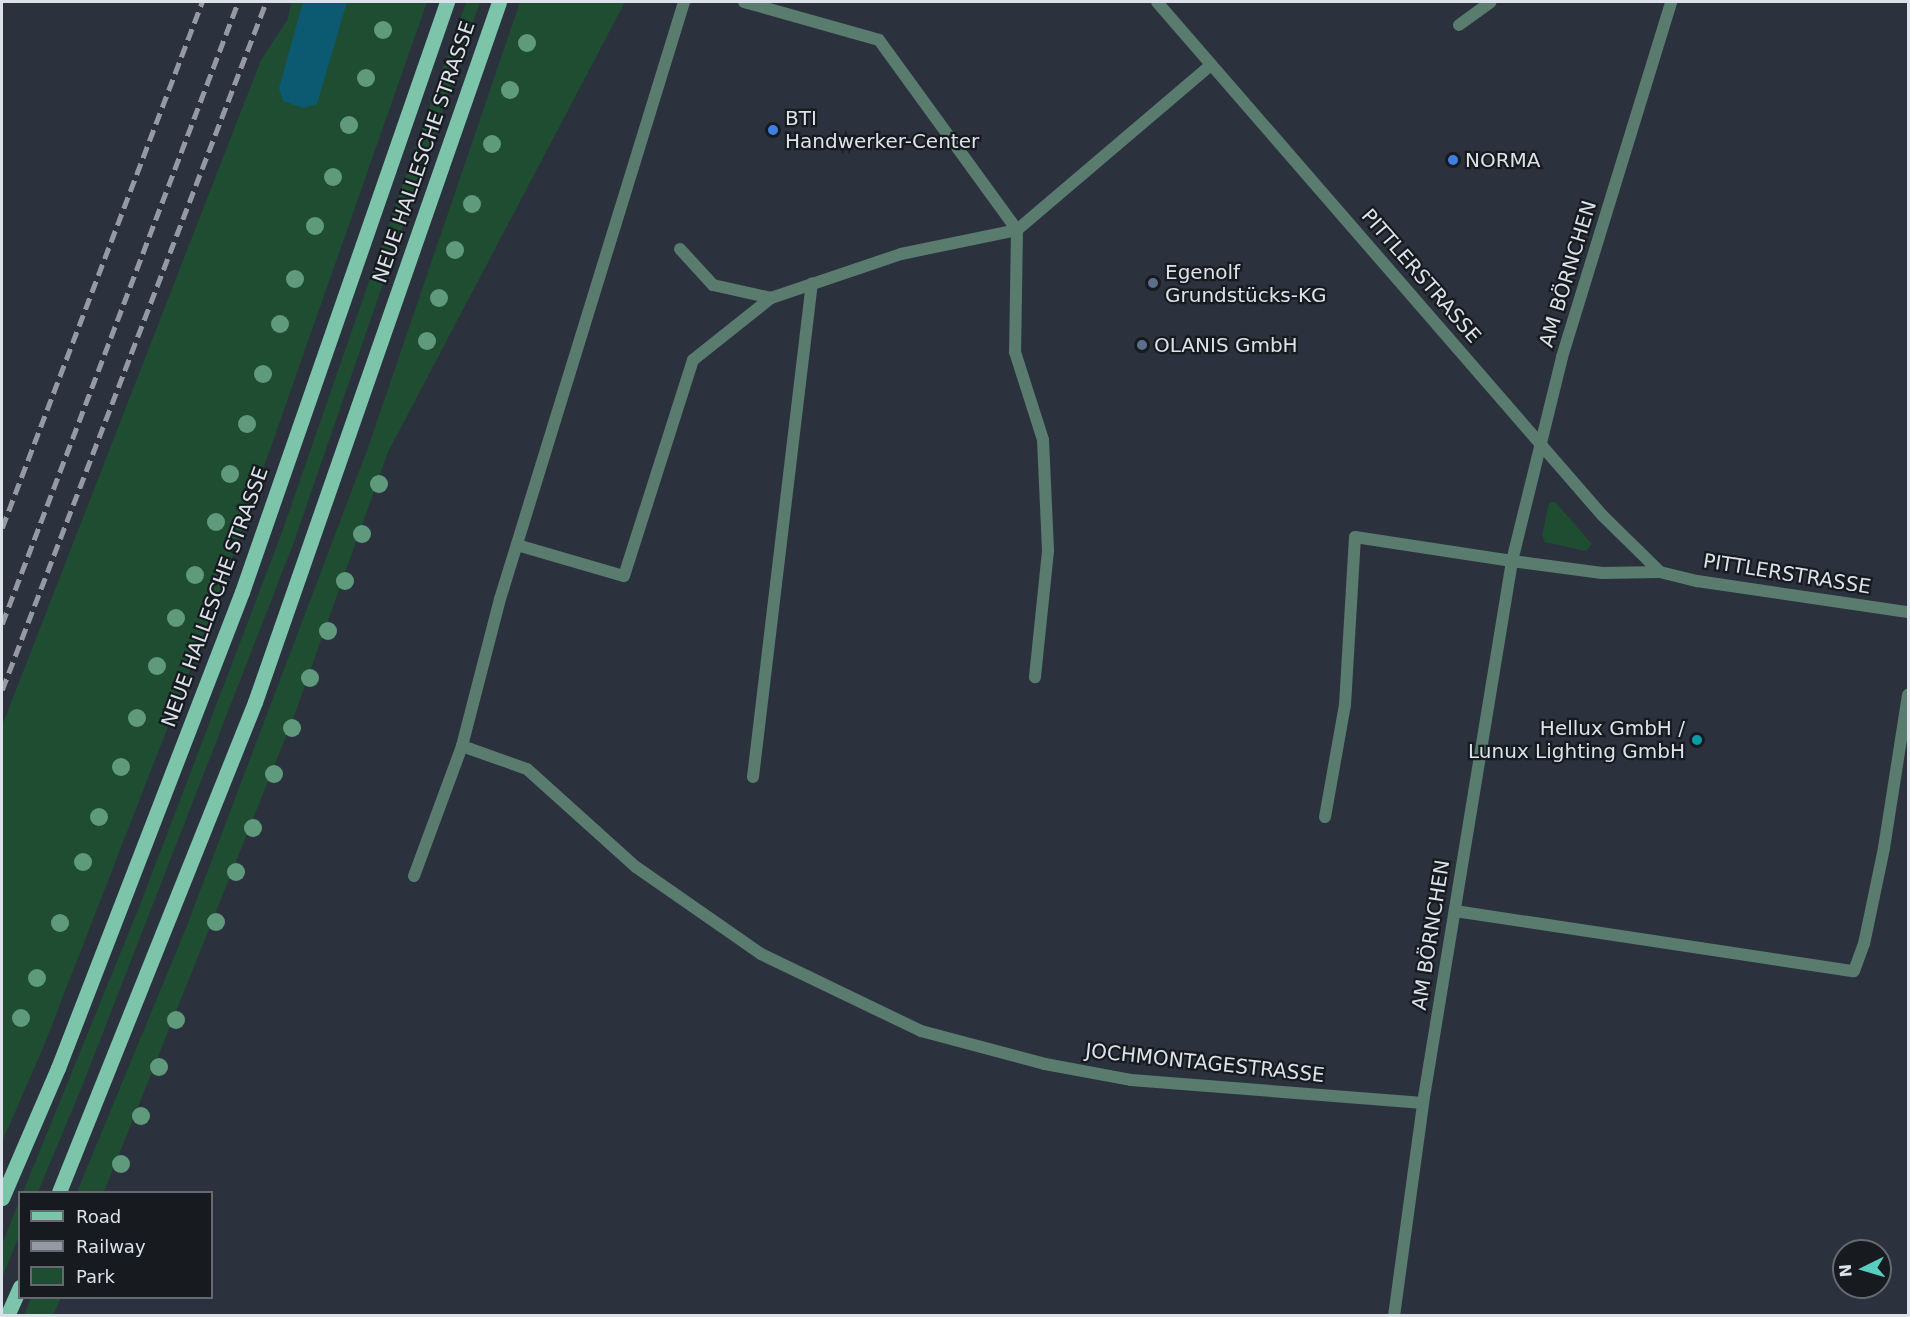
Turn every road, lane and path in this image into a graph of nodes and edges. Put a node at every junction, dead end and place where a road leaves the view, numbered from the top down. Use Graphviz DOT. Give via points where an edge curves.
graph roads {
  1 [pos="447,2"];
  2 [pos="499,2"];
  3 [pos="684,2"];
  4 [pos="744,2"];
  5 [pos="1156,2"];
  6 [pos="1491,2"];
  7 [pos="1671,2"];
  8 [pos="1460,25"];
  9 [pos="1211,65"];
  10 [pos="1017,230"];
  11 [pos="680,249"];
  12 [pos="812,284"];
  13 [pos="771,298"];
  14 [pos="1539,441"];
  15 [pos="517,545"];
  16 [pos="1512,561"];
  17 [pos="1660,572"];
  18 [pos="1908,612"];
  19 [pos="1035,677"];
  20 [pos="1908,695"];
  21 [pos="462,746"];
  22 [pos="753,777"];
  23 [pos="1325,817"];
  24 [pos="414,876"];
  25 [pos="1455,911"];
  26 [pos="1423,1103"];
  27 [pos="59,1191"];
  28 [pos="2,1198"];
  29 [pos="18,1291"];
  30 [pos="7,1316"];
  31 [pos="1394,1316"];
  1 -- 28 [label="main road, NEUE HALLESCHE STRASSE" via="242,592 58,1068"];
  2 -- 27 [label="main road, NEUE HALLESCHE STRASSE" via="255,702"];
  3 -- 15 [label="street"];
  4 -- 10 [label="street" via="879,40"];
  5 -- 9 [label="street, PITTLERSTRASSE"];
  6 -- 8 [label="street"];
  7 -- 14 [label="street, AM BÖRNCHEN"];
  9 -- 10 [label="street"];
  9 -- 14 [label="street, PITTLERSTRASSE"];
  10 -- 12 [label="street" via="901,254"];
  10 -- 19 [label="street" via="1015,352 1043,440 1048,550"];
  11 -- 13 [label="street" via="713,285"];
  12 -- 13 [label="street"];
  12 -- 22 [label="street"];
  13 -- 15 [label="street" via="693,360 624,576"];
  14 -- 16 [label="street, AM BÖRNCHEN"];
  14 -- 17 [label="street, PITTLERSTRASSE" via="1626,540"];
  15 -- 21 [label="street"];
  16 -- 17 [label="street, PITTLERSTRASSE" via="1602,573"];
  16 -- 23 [label="street" via="1355,537 1345,705"];
  16 -- 25 [label="street, AM BÖRNCHEN"];
  17 -- 18 [label="street, PITTLERSTRASSE"];
  20 -- 25 [label="street" via="1884,848 1864,944 1854,971"];
  21 -- 24 [label="street"];
  21 -- 26 [label="street, JOCHMONTAGESTRASSE" via="527,769 636,867 761,954 921,1031 1044,1064 1131,1080"];
  25 -- 26 [label="street, AM BÖRNCHEN"];
  26 -- 31 [label="street, AM BÖRNCHEN"];
  29 -- 30 [label="main road"];
}
